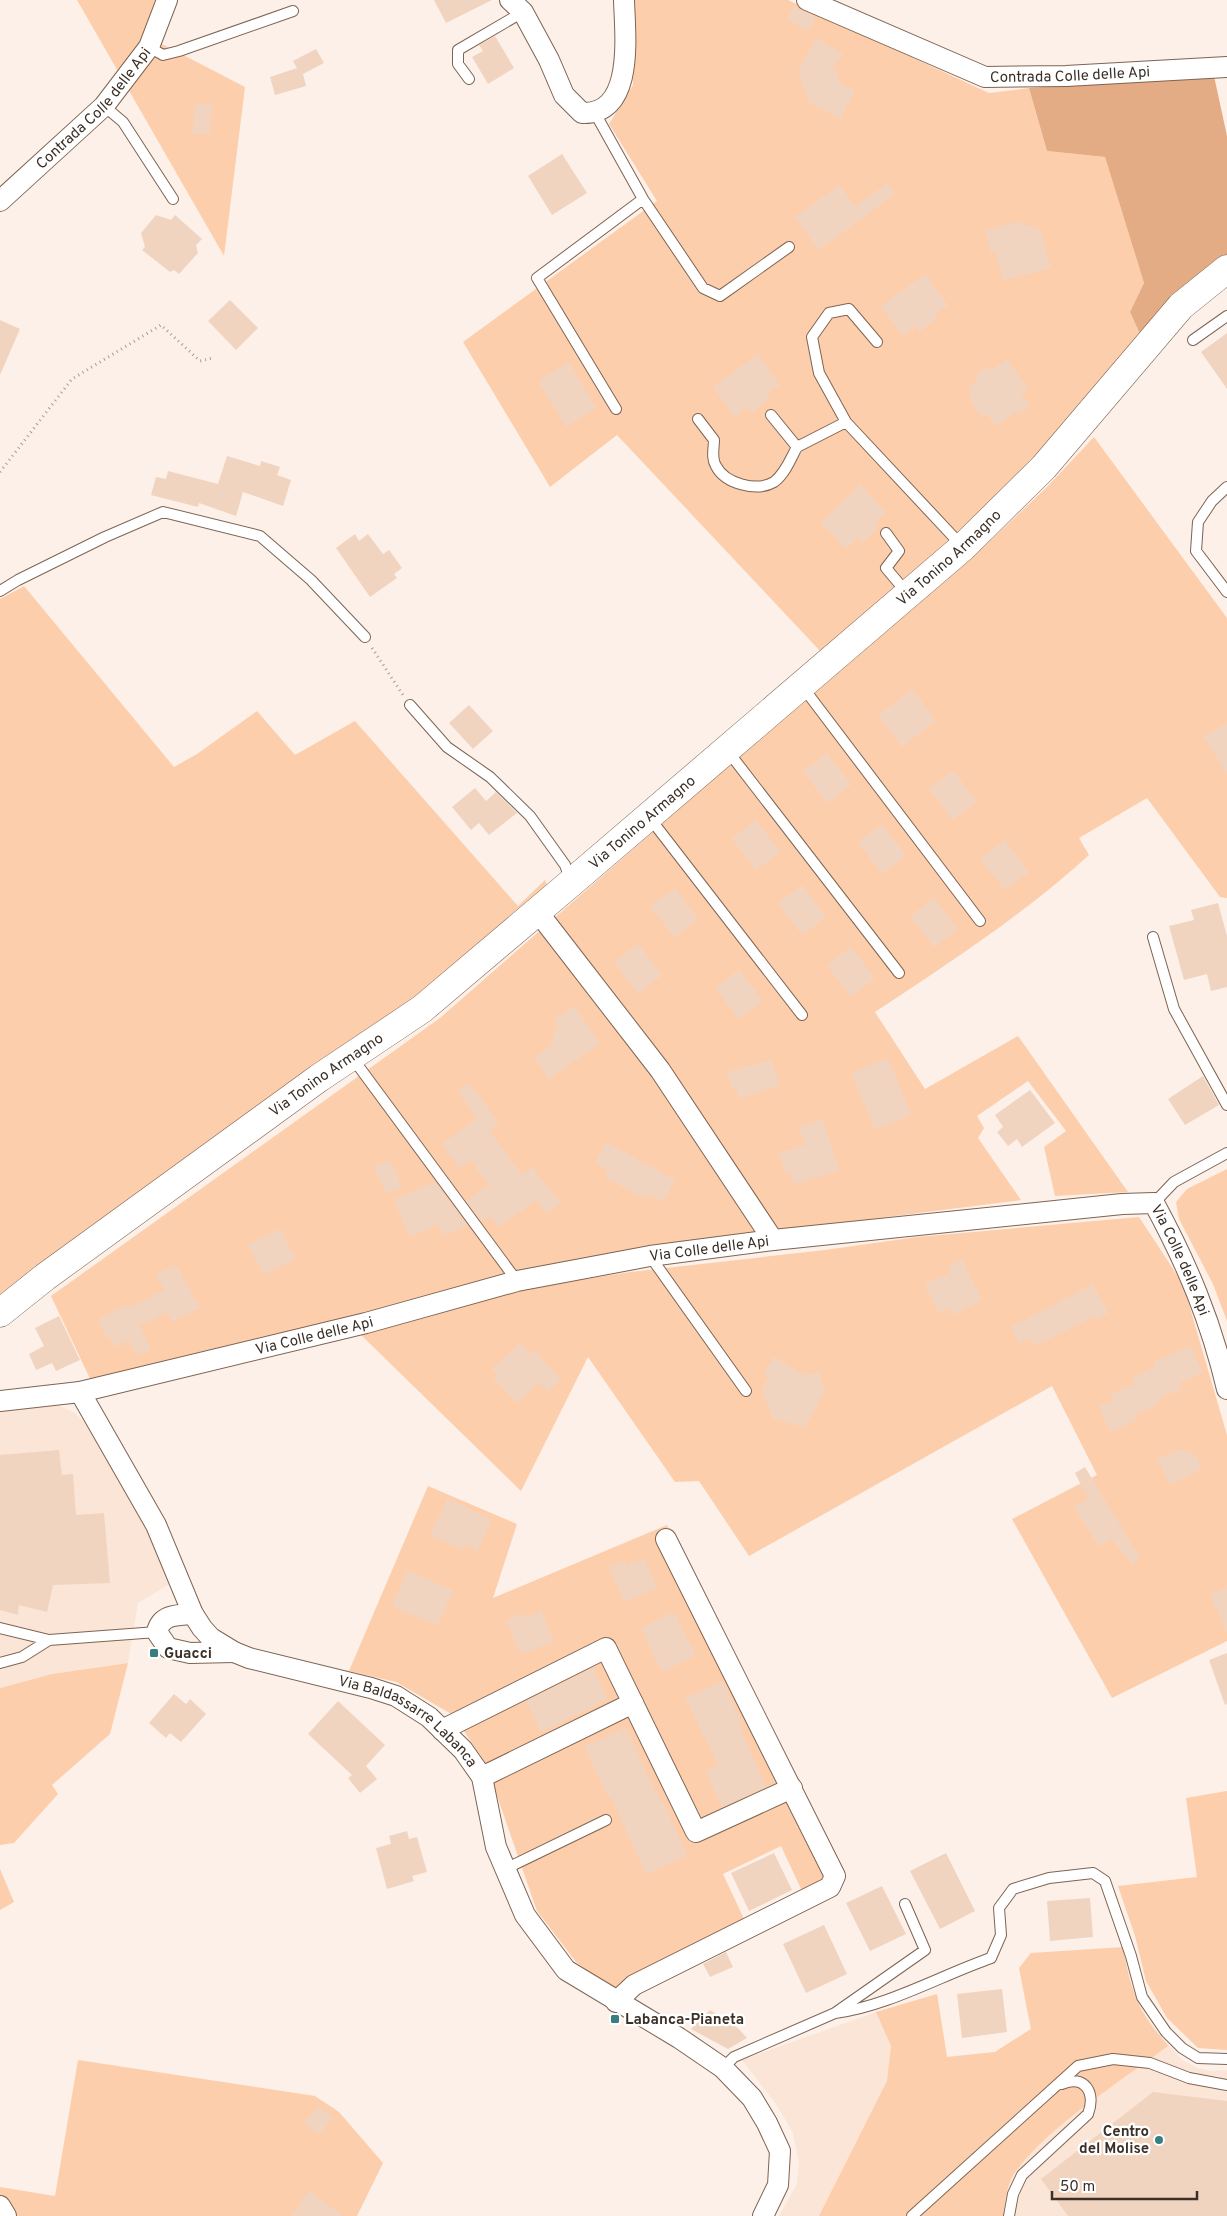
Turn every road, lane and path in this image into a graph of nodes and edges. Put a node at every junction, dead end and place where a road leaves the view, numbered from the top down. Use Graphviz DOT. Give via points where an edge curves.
graph roads {
  1 [pos="168,0"];
  2 [pos="624,0"];
  3 [pos="807,0"];
  4 [pos="516,6"];
  5 [pos="293,11"];
  6 [pos="148,47"];
  7 [pos="1227,67"];
  8 [pos="468,79"];
  9 [pos="104,106"];
  10 [pos="595,114"];
  11 [pos="643,199"];
  12 [pos="173,200"];
  13 [pos="0,201"];
  14 [pos="789,247"];
  15 [pos="1227,269"];
  16 [pos="1227,316"];
  17 [pos="1194,340"];
  18 [pos="877,342"];
  19 [pos="213,358"];
  20 [pos="616,409"];
  21 [pos="771,415"];
  22 [pos="698,418"];
  23 [pos="846,422"];
  24 [pos="797,447"];
  25 [pos="0,472"];
  26 [pos="1227,487"];
  27 [pos="886,533"];
  28 [pos="963,547"];
  29 [pos="0,591"];
  30 [pos="1227,592"];
  31 [pos="908,594"];
  32 [pos="364,638"];
  33 [pos="801,685"];
  34 [pos="410,705"];
  35 [pos="726,749"];
  36 [pos="648,817"];
  37 [pos="572,882"];
  38 [pos="538,912"];
  39 [pos="980,921"];
  40 [pos="1153,937"];
  41 [pos="899,973"];
  42 [pos="802,1015"];
  43 [pos="351,1056"];
  44 [pos="1227,1105"];
  45 [pos="1227,1153"];
  46 [pos="1154,1203"];
  47 [pos="773,1240"];
  48 [pos="650,1256"];
  49 [pos="517,1281"];
  50 [pos="0,1312"];
  51 [pos="1227,1389"];
  52 [pos="746,1391"];
  53 [pos="80,1392"];
  54 [pos="0,1401"];
  55 [pos="666,1539"];
  56 [pos="193,1614"];
  57 [pos="0,1628"];
  58 [pos="157,1632"];
  59 [pos="49,1640"];
  60 [pos="234,1652"];
  61 [pos="0,1663"];
  62 [pos="633,1703"];
  63 [pos="442,1730"];
  64 [pos="482,1777"];
  65 [pos="792,1788"];
  66 [pos="606,1820"];
  67 [pos="505,1868"];
  68 [pos="905,1904"];
  69 [pos="616,2002"];
  70 [pos="835,2013"];
  71 [pos="1227,2059"];
  72 [pos="724,2068"];
  73 [pos="1227,2085"];
  74 [pos="1057,2087"];
  75 [pos="0,2206"];
  76 [pos="6,2216"];
  77 [pos="763,2216"];
  78 [pos="912,2216"];
  79 [pos="1010,2216"];
  1 -- 6 [label="street, Contrada Colle delle Api"];
  2 -- 10 [label="street" via="625,53 620,88"];
  3 -- 7 [label="street, Contrada Colle delle Api" via="985,77"];
  4 -- 8 [label="lane" via="458,50 458,64"];
  4 -- 10 [label="street" via="549,60 564,95 582,113"];
  5 -- 6 [label="lane" via="163,55"];
  6 -- 9 [label="street, Contrada Colle delle Api"];
  9 -- 12 [label="lane" via="123,122"];
  9 -- 13 [label="street, Contrada Colle delle Api"];
  10 -- 11 [label="lane"];
  11 -- 14 [label="lane" via="703,288 720,296"];
  11 -- 20 [label="lane" via="536,278"];
  15 -- 28 [label="street, Via Tonino Armagno" via="1181,306 1044,467"];
  16 -- 17 [label="lane"];
  18 -- 23 [label="lane" via="849,309 829,313 812,337 819,373"];
  19 -- 25 [label="path" via="200,360 161,325 72,379"];
  21 -- 24 [label="lane"];
  22 -- 24 [label="lane" via="714,440 716,466 725,477 752,487 775,481"];
  23 -- 24 [label="lane"];
  23 -- 28 [label="lane"];
  26 -- 30 [label="lane" via="1212,501 1198,522 1196,551"];
  27 -- 31 [label="lane" via="899,551 886,568"];
  28 -- 31 [label="street, Via Tonino Armagno"];
  29 -- 32 [label="lane" via="163,512 260,536 311,580"];
  31 -- 33 [label="street, Via Tonino Armagno"];
  32 -- 34 [label="path"];
  33 -- 35 [label="street, Via Tonino Armagno"];
  33 -- 39 [label="lane"];
  34 -- 37 [label="lane" via="447,747 490,777 530,816 565,865"];
  35 -- 36 [label="street, Via Tonino Armagno"];
  35 -- 41 [label="lane"];
  36 -- 37 [label="street, Via Tonino Armagno"];
  36 -- 42 [label="lane"];
  37 -- 38 [label="street, Via Tonino Armagno"];
  38 -- 43 [label="street, Via Tonino Armagno" via="422,1009"];
  38 -- 47 [label="street" via="660,1070"];
  40 -- 44 [label="lane" via="1174,1009"];
  43 -- 49 [label="lane"];
  43 -- 50 [label="street, Via Tonino Armagno"];
  45 -- 46 [label="lane" via="1174,1182"];
  46 -- 47 [label="street, Via Colle delle Api"];
  46 -- 51 [label="street, Via Colle delle Api" via="1182,1254 1217,1346"];
  47 -- 48 [label="street, Via Colle delle Api"];
  48 -- 49 [label="street, Via Colle delle Api"];
  48 -- 52 [label="lane"];
  49 -- 53 [label="street, Via Colle delle Api" via="366,1323"];
  53 -- 54 [label="street"];
  53 -- 56 [label="street, Via Baldassarre Labanca" via="156,1525"];
  55 -- 65 [label="street"];
  56 -- 58 [label="street" via="164,1618"];
  56 -- 60 [label="street, Via Baldassarre Labanca" via="211,1638"];
  57 -- 59 [label="lane"];
  58 -- 59 [label="lane"];
  58 -- 60 [label="street" via="168,1648 190,1653"];
  59 -- 61 [label="lane" via="22,1657"];
  60 -- 63 [label="street, Via Baldassarre Labanca" via="396,1696 429,1717"];
  62 -- 63 [label="street" via="606,1648"];
  62 -- 64 [label="street"];
  62 -- 65 [label="street" via="696,1832"];
  63 -- 64 [label="street, Via Baldassarre Labanca" via="463,1750"];
  64 -- 67 [label="street, Via Baldassarre Labanca" via="496,1847"];
  65 -- 69 [label="street" via="835,1876 830,1887 634,1985"];
  66 -- 67 [label="lane"];
  67 -- 69 [label="street, Via Baldassarre Labanca" via="524,1915 566,1970"];
  68 -- 70 [label="lane" via="925,1950"];
  69 -- 72 [label="street, Via Baldassarre Labanca"];
  70 -- 71 [label="lane" via="853,2011 896,1996 991,1958 1001,1935 999,1908 1013,1889 1049,1878 1093,1873 1105,1881 1142,1997 1166,2032 1198,2058"];
  70 -- 72 [label="lane" via="734,2057"];
  72 -- 77 [label="street, Via Baldassarre Labanca" via="752,2098 780,2151 778,2185"];
  73 -- 74 [label="lane" via="1189,2078 1150,2063 1113,2059 1078,2066"];
  74 -- 78 [label="lane"];
  74 -- 79 [label="lane" via="1072,2080 1082,2083 1091,2093 1088,2114 1022,2175 1013,2194"];
  75 -- 76 [label="street"];
}
